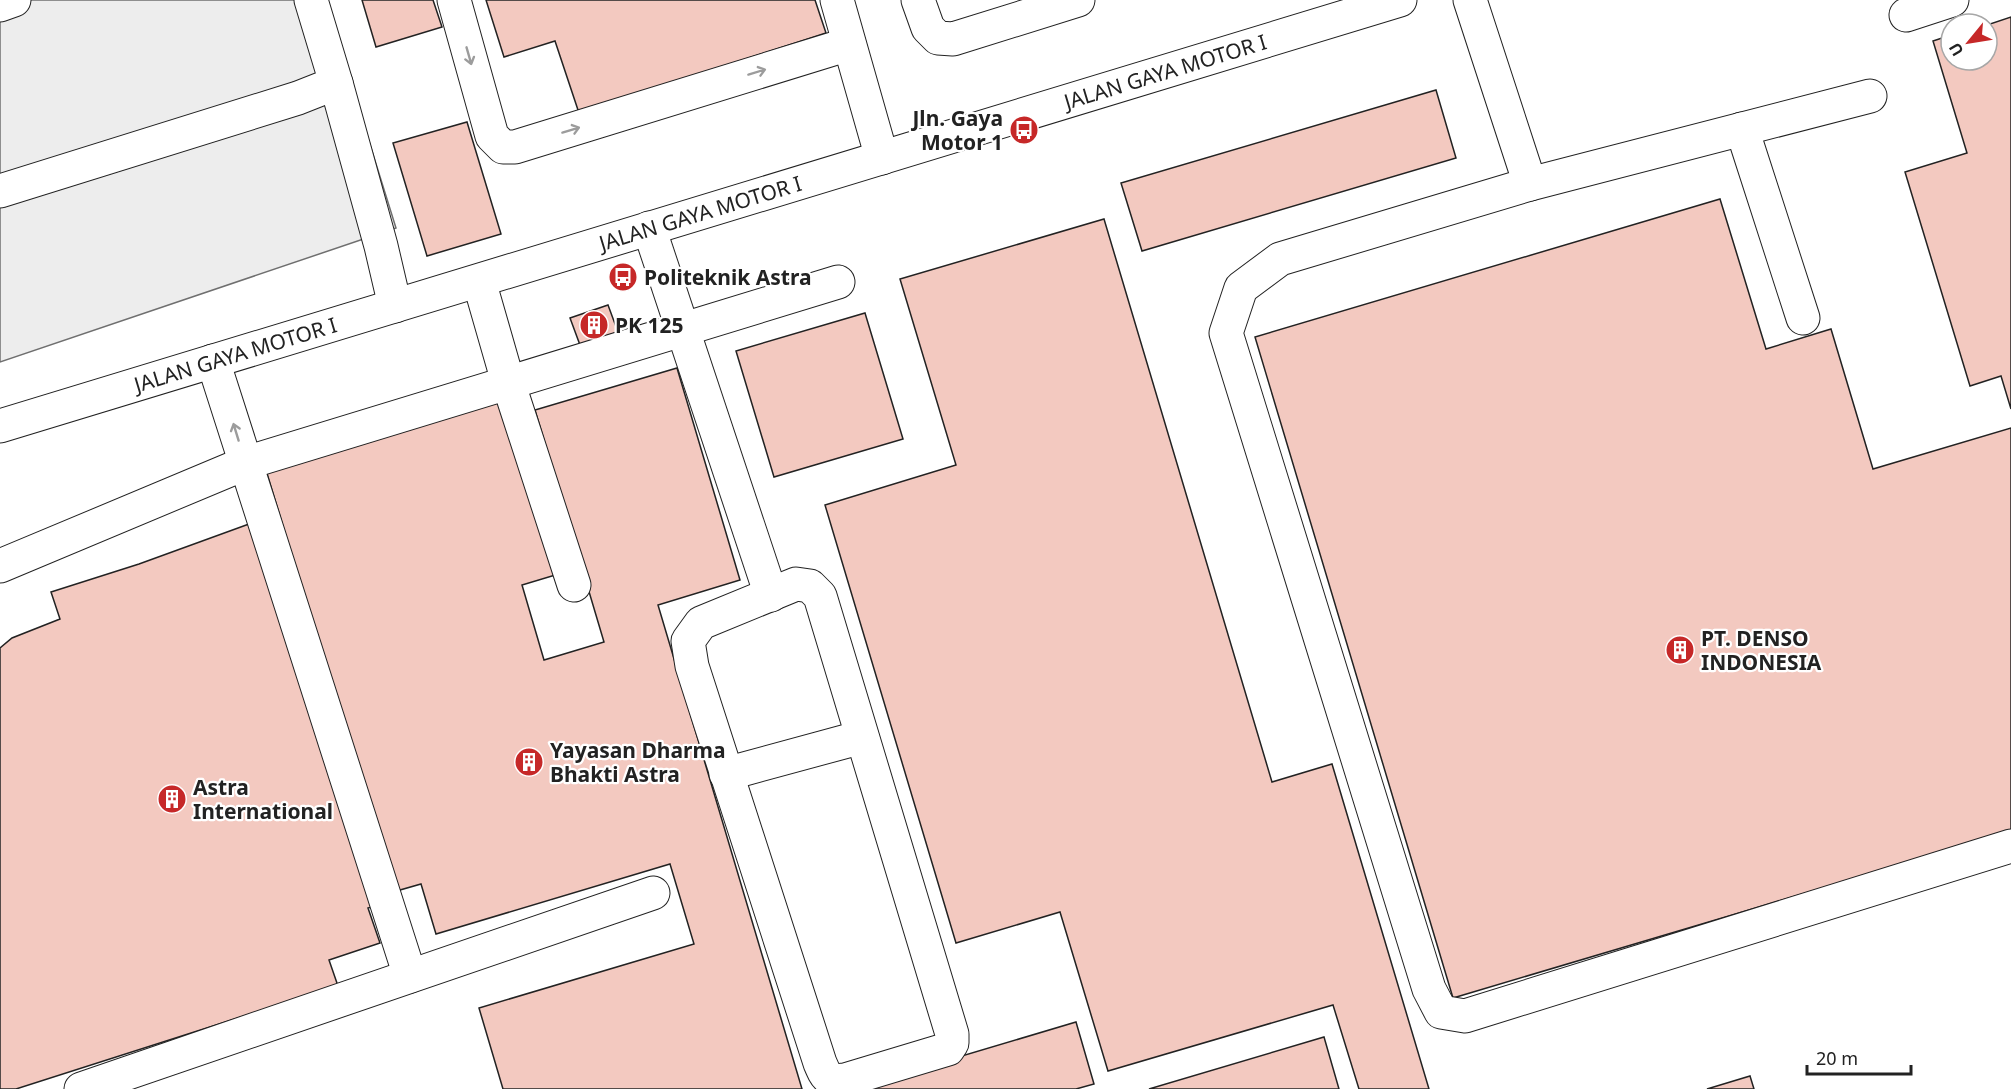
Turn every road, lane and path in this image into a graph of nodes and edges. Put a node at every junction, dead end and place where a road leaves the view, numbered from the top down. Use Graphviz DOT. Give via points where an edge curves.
graph roads {
  1 [pos="14,0"];
  2 [pos="311,0"];
  3 [pos="454,0"];
  4 [pos="837,0"];
  5 [pos="918,0"];
  6 [pos="1078,0"];
  7 [pos="1400,0"];
  8 [pos="1470,0"];
  9 [pos="1952,0"];
  10 [pos="0,4"];
  11 [pos="1905,15"];
  12 [pos="849,44"];
  13 [pos="336,82"];
  14 [pos="1870,96"];
  15 [pos="1742,129"];
  16 [pos="882,158"];
  17 [pos="1530,184"];
  18 [pos="0,191"];
  19 [pos="649,228"];
  20 [pos="479,280"];
  21 [pos="838,282"];
  22 [pos="395,306"];
  23 [pos="1803,318"];
  24 [pos="683,330"];
  25 [pos="213,361"];
  26 [pos="508,382"];
  27 [pos="0,426"];
  28 [pos="246,463"];
  29 [pos="0,566"];
  30 [pos="574,585"];
  31 [pos="771,595"];
  32 [pos="862,737"];
  33 [pos="726,774"];
  34 [pos="2011,846"];
  35 [pos="653,893"];
  36 [pos="410,976"];
  37 [pos="81,1089"];
  1 -- 10 [label="street"];
  2 -- 13 [label="street"];
  3 -- 12 [label="street, one-way" via="492,136 503,147 515,147"];
  4 -- 12 [label="street"];
  5 -- 6 [label="street" via="928,28 938,38 953,39"];
  7 -- 16 [label="street, JALAN GAYA MOTOR I"];
  8 -- 17 [label="street"];
  9 -- 11 [label="street"];
  12 -- 16 [label="street"];
  13 -- 18 [label="street" via="298,98"];
  13 -- 22 [label="street"];
  14 -- 15 [label="street"];
  15 -- 17 [label="street"];
  15 -- 23 [label="street"];
  16 -- 19 [label="street, JALAN GAYA MOTOR I"];
  17 -- 34 [label="street" via="1280,259 1241,288 1226,333 1429,989 1441,1012 1465,1016"];
  19 -- 20 [label="street, JALAN GAYA MOTOR I"];
  19 -- 24 [label="street"];
  20 -- 22 [label="street, JALAN GAYA MOTOR I"];
  20 -- 26 [label="street"];
  21 -- 24 [label="street"];
  22 -- 25 [label="street, JALAN GAYA MOTOR I"];
  24 -- 26 [label="street"];
  24 -- 31 [label="street"];
  25 -- 27 [label="street, JALAN GAYA MOTOR I"];
  28 -- 25 [label="street, one-way"];
  26 -- 28 [label="street"];
  26 -- 30 [label="street"];
  28 -- 29 [label="street"];
  28 -- 36 [label="street"];
  31 -- 32 [label="street" via="796,584 810,586 820,596"];
  31 -- 33 [label="street" via="701,623 688,641 692,666"];
  32 -- 33 [label="street"];
  32 -- 33 [label="street" via="952,1043 948,1049 845,1080 834,1081 826,1076 820,1063"];
  35 -- 36 [label="street"];
  36 -- 37 [label="street"];
}
